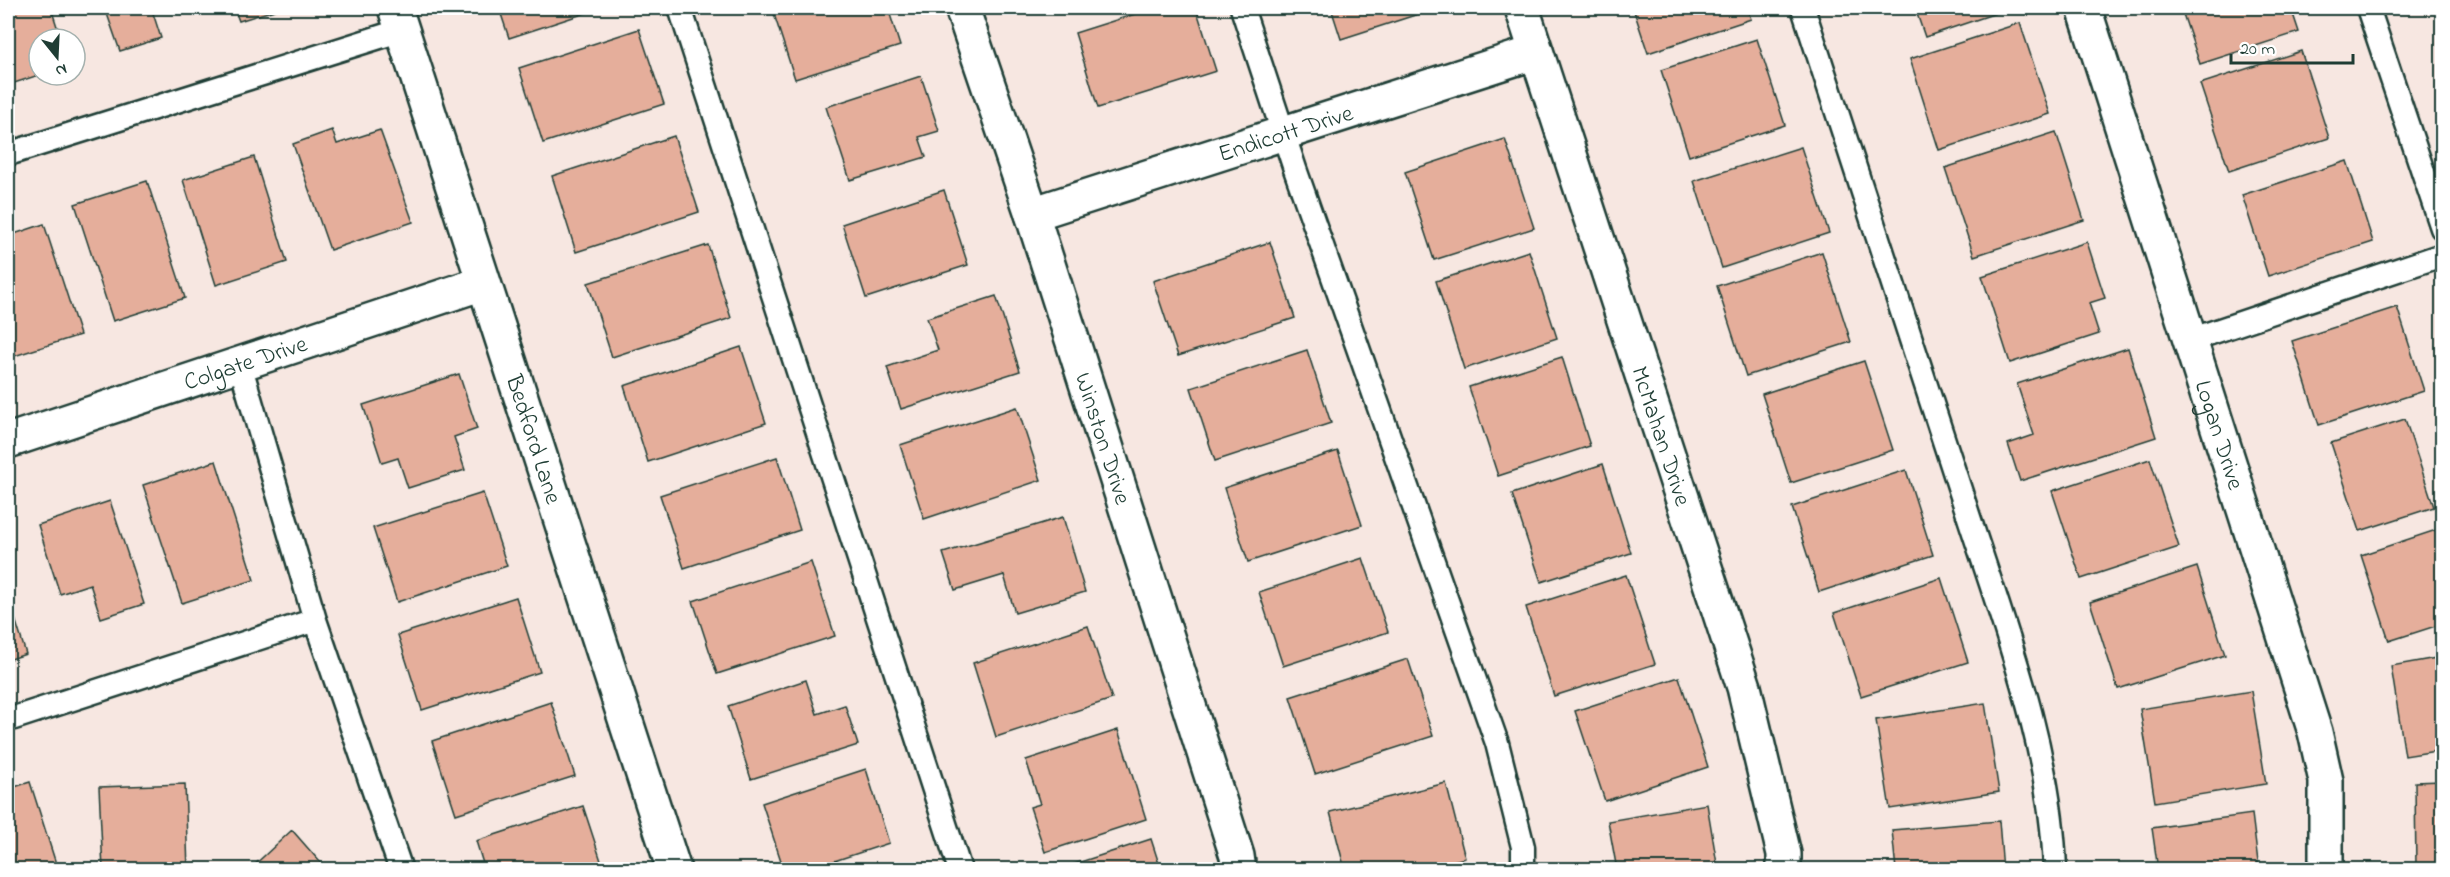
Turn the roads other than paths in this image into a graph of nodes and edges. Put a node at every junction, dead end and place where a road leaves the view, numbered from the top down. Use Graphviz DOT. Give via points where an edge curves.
graph roads {
  1 [pos="680,8"];
  2 [pos="962,8"];
  3 [pos="1242,8"];
  4 [pos="1522,8"];
  5 [pos="1803,8"];
  6 [pos="2084,8"];
  7 [pos="2368,8"];
  8 [pos="398,19"];
  9 [pos="1536,52"];
  10 [pos="1282,133"];
  11 [pos="8,154"];
  12 [pos="1032,214"];
  13 [pos="2442,228"];
  14 [pos="2442,255"];
  15 [pos="483,283"];
  16 [pos="2190,340"];
  17 [pos="240,364"];
  18 [pos="8,441"];
  19 [pos="315,620"];
  20 [pos="8,720"];
  21 [pos="401,870"];
  22 [pos="674,870"];
  23 [pos="960,870"];
  24 [pos="1239,870"];
  25 [pos="1523,870"];
  26 [pos="1784,870"];
  27 [pos="2055,870"];
  28 [pos="2326,870"];
  1 -- 23 [label="lane"];
  2 -- 12 [label="street, Winston Drive"];
  3 -- 10 [label="lane"];
  4 -- 9 [label="street, McMahan Drive"];
  5 -- 27 [label="lane" via="2009,641 2043,763"];
  6 -- 16 [label="street, Logan Drive"];
  7 -- 13 [label="lane"];
  8 -- 11 [label="lane"];
  8 -- 15 [label="street, Bedford Lane"];
  9 -- 10 [label="street, Endicott Drive"];
  9 -- 26 [label="street, McMahan Drive" via="1744,687 1784,854"];
  10 -- 12 [label="street, Endicott Drive"];
  10 -- 25 [label="lane" via="1497,743 1523,847"];
  12 -- 24 [label="street, Winston Drive"];
  14 -- 16 [label="lane"];
  15 -- 17 [label="street, Colgate Drive"];
  15 -- 22 [label="street, Bedford Lane"];
  16 -- 28 [label="street, Logan Drive" via="2315,732 2326,781"];
  17 -- 18 [label="street, Colgate Drive"];
  17 -- 19 [label="lane"];
  19 -- 20 [label="lane"];
  19 -- 21 [label="lane"];
}
